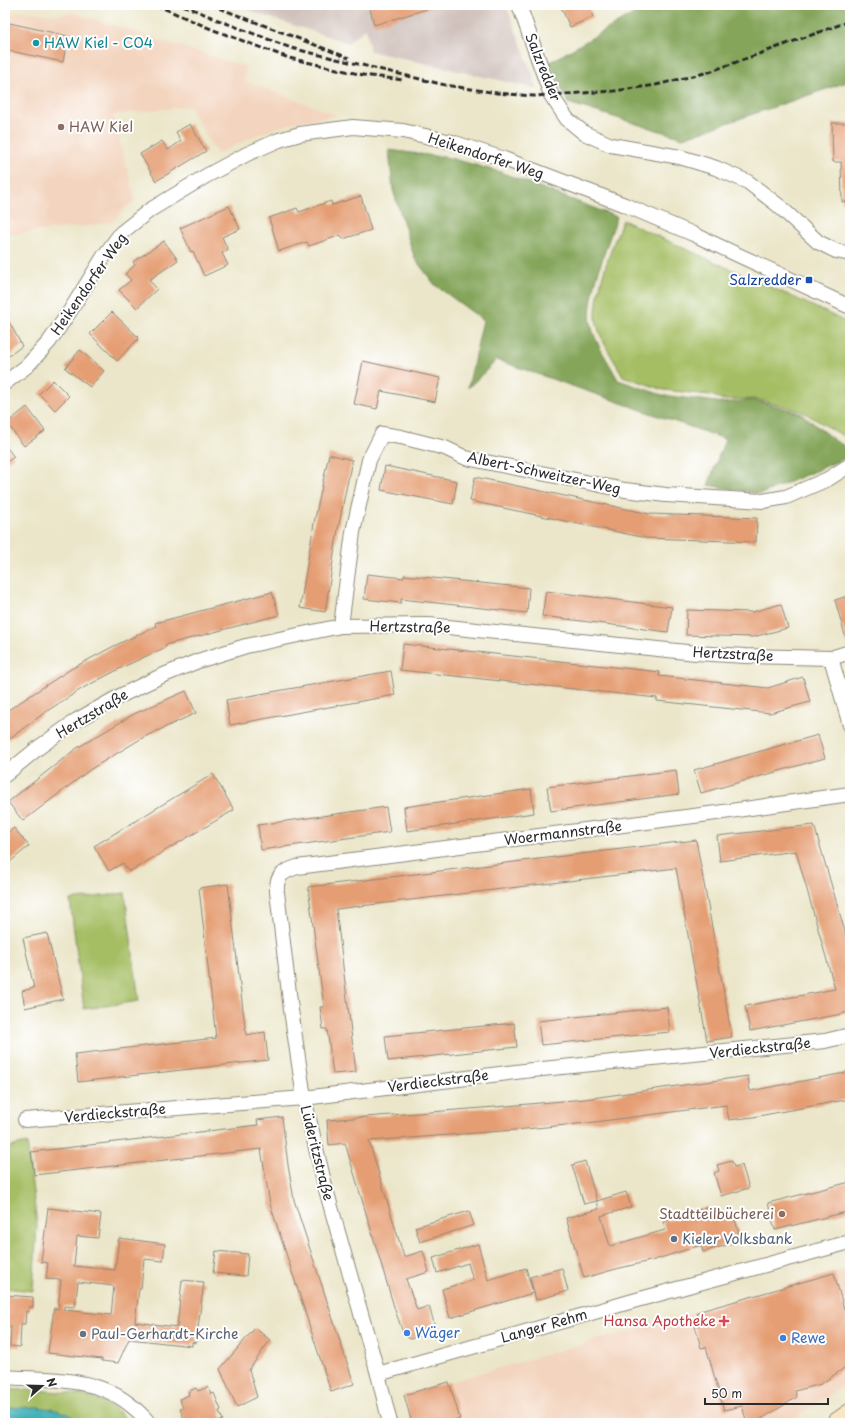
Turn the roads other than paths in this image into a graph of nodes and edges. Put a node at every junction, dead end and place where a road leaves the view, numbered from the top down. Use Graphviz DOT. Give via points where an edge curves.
graph roads {
  1 [pos="519,5"];
  2 [pos="850,254"];
  3 [pos="850,307"];
  4 [pos="5,383"];
  5 [pos="850,465"];
  6 [pos="341,626"];
  7 [pos="850,652"];
  8 [pos="831,658"];
  9 [pos="850,725"];
  10 [pos="5,775"];
  11 [pos="850,794"];
  12 [pos="279,877"];
  13 [pos="850,1035"];
  14 [pos="304,1098"];
  15 [pos="25,1120"];
  16 [pos="850,1242"];
  17 [pos="378,1374"];
  18 [pos="5,1377"];
  19 [pos="850,1414"];
  20 [pos="149,1423"];
  21 [pos="390,1423"];
  22 [pos="837,1423"];
  1 -- 2 [label="street, Salzredder" via="551,95 567,119 584,133 611,145 680,157 716,168 748,182 818,242 836,251"];
  3 -- 4 [label="street, Heikendorfer Weg" via="694,234 504,159 452,142 403,131 353,127 300,134 279,140 206,176 150,210 121,233 49,342 27,366"];
  5 -- 6 [label="street, Albert-Schweitzer-Weg" via="828,479 786,497 763,501 715,499 625,490 466,458 445,448 382,434 369,460 353,532"];
  6 -- 8 [label="street, Hertzstraße" via="429,625 696,653"];
  6 -- 10 [label="street, Hertzstraße" via="246,646 158,677 77,720"];
  7 -- 8 [label="street, Hertzstraße"];
  8 -- 9 [label="street"];
  11 -- 12 [label="street, Woermannstraße" via="297,867 287,870"];
  12 -- 14 [label="street, Lüderitzstraße" via="276,892"];
  13 -- 14 [label="street, Verdieckstraße" via="817,1042 532,1070"];
  14 -- 15 [label="street, Verdieckstraße"];
  14 -- 17 [label="street, Lüderitzstraße" via="325,1186"];
  16 -- 17 [label="street, Langer Rehm"];
  17 -- 21 [label="street, Lüderitzstraße"];
  18 -- 20 [label="street" via="78,1382 102,1388 138,1410"];
  19 -- 22 [label="street"];
}
